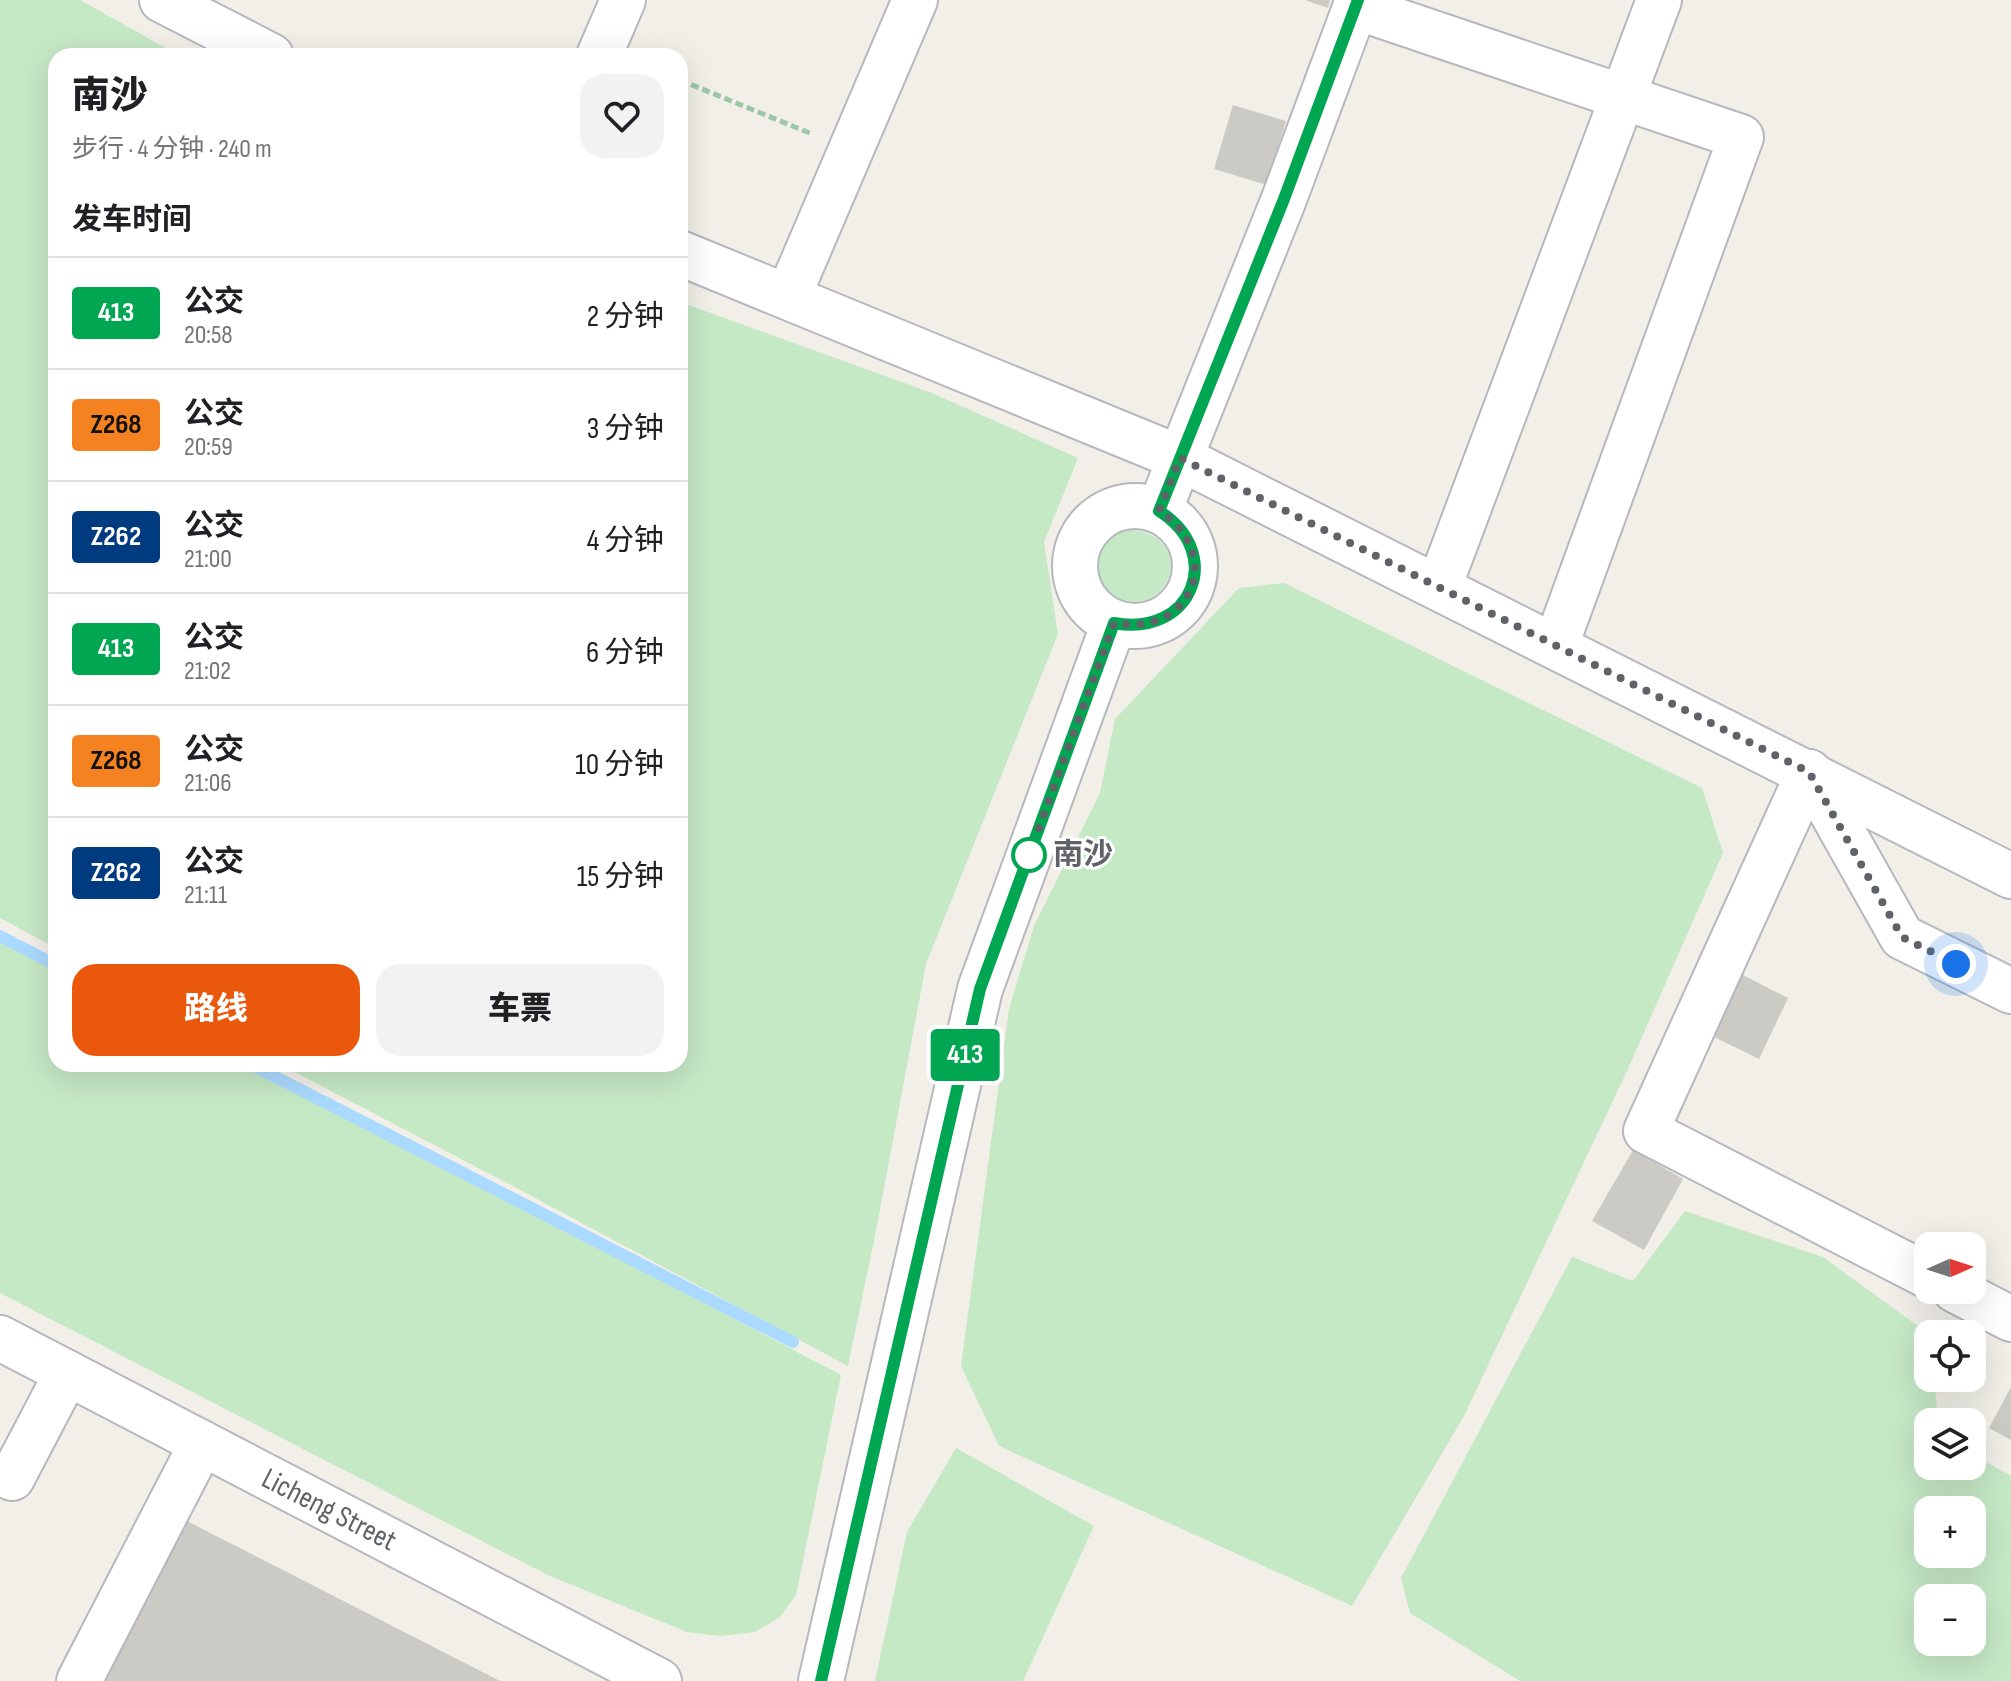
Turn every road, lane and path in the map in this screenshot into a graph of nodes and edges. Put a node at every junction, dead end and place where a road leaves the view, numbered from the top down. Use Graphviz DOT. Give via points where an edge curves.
graph roads {
  1 [pos="162,0"];
  2 [pos="623,0"];
  3 [pos="915,0"];
  4 [pos="1659,0"];
  5 [pos="1357,4"];
  6 [pos="255,48"];
  7 [pos="602,48"];
  8 [pos="688,83"];
  9 [pos="1623,98"];
  10 [pos="850,150"];
  11 [pos="688,256"];
  12 [pos="788,297"];
  13 [pos="1180,458"];
  14 [pos="1159,511"];
  15 [pos="1439,587"];
  16 [pos="1114,623"];
  17 [pos="1556,645"];
  18 [pos="1809,772"];
  19 [pos="2011,876"];
  20 [pos="2011,991"];
  21 [pos="1914,1269"];
  22 [pos="1982,1304"];
  23 [pos="2011,1319"];
  24 [pos="0,1338"];
  25 [pos="67,1373"];
  26 [pos="202,1443"];
  27 [pos="12,1478"];
  28 [pos="608,1669"];
  29 [pos="79,1681"];
  30 [pos="659,1681"];
  31 [pos="821,1681"];
  1 -- 6 [label="street"];
  2 -- 7 [label="street"];
  3 -- 10 [label="street"];
  4 -- 9 [label="street"];
  5 -- 9 [label="street"];
  5 -- 13 [label="street"];
  8 -- 10 [label="path"];
  9 -- 15 [label="street"];
  9 -- 17 [label="street" via="1741,137"];
  10 -- 12 [label="street"];
  11 -- 12 [label="street"];
  12 -- 13 [label="street"];
  13 -- 14 [label="street"];
  13 -- 15 [label="street"];
  14 -- 16 [label="street" via="1176,521 1188,538 1195,558 1194,579 1173,613 1154,624"];
  14 -- 16 [label="street" via="1140,506 1104,515 1079,543 1077,581 1097,613"];
  15 -- 17 [label="street"];
  16 -- 31 [label="street" via="980,989"];
  17 -- 18 [label="street"];
  18 -- 19 [label="street"];
  18 -- 20 [label="street" via="1902,937"];
  18 -- 21 [label="street" via="1646,1131"];
  22 -- 23 [label="street"];
  24 -- 25 [label="street, Licheng Street"];
  25 -- 26 [label="street, Licheng Street"];
  25 -- 27 [label="street"];
  26 -- 28 [label="street, Licheng Street"];
  26 -- 29 [label="street"];
  28 -- 30 [label="street, Licheng Street"];
}
